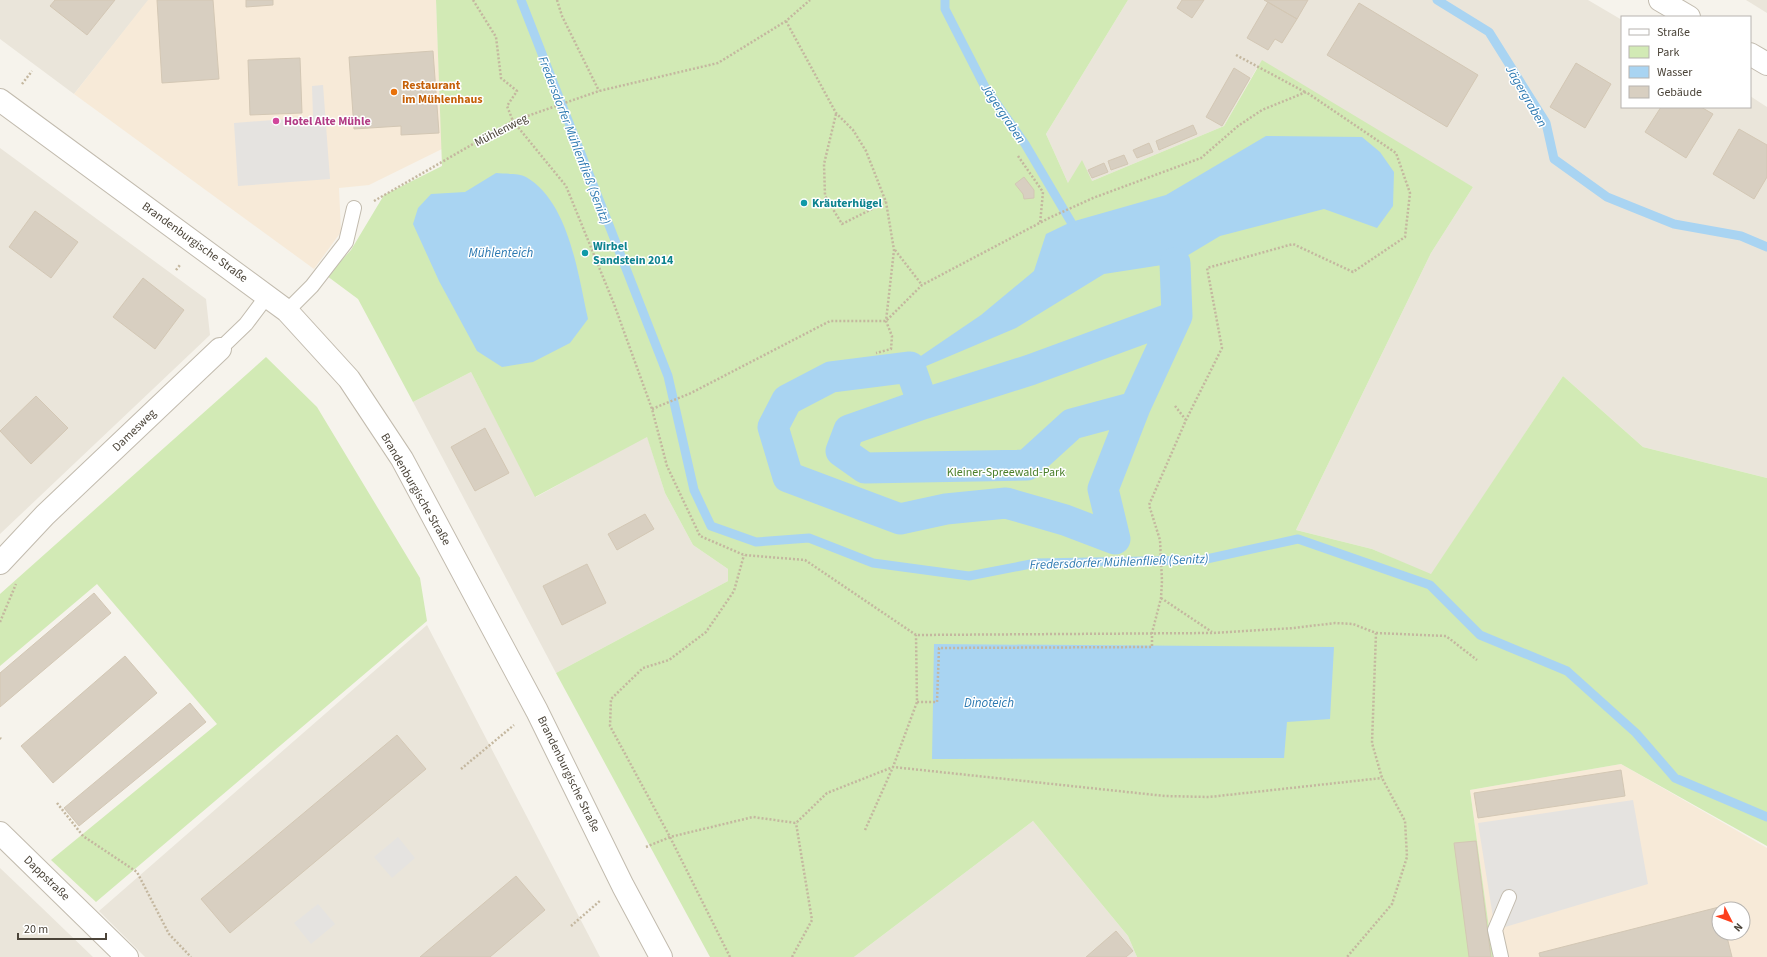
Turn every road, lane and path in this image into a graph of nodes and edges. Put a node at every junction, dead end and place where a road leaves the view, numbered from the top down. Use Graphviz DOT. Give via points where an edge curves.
graph roads {
  1 [pos="473,0"];
  2 [pos="556,0"];
  3 [pos="810,0"];
  4 [pos="1660,0"];
  5 [pos="1687,16"];
  6 [pos="786,20"];
  7 [pos="1236,55"];
  8 [pos="1751,55"];
  9 [pos="1767,64"];
  10 [pos="32,71"];
  11 [pos="599,90"];
  12 [pos="1306,92"];
  13 [pos="9,95"];
  14 [pos="836,113"];
  15 [pos="512,121"];
  16 [pos="1018,156"];
  17 [pos="886,202"];
  18 [pos="354,208"];
  19 [pos="1040,225"];
  20 [pos="894,250"];
  21 [pos="922,284"];
  22 [pos="267,296"];
  23 [pos="287,311"];
  24 [pos="886,321"];
  25 [pos="220,349"];
  26 [pos="876,352"];
  27 [pos="1175,406"];
  28 [pos="652,409"];
  29 [pos="1186,420"];
  30 [pos="744,555"];
  31 [pos="0,563"];
  32 [pos="1161,598"];
  33 [pos="1152,633"];
  34 [pos="1213,633"];
  35 [pos="1376,633"];
  36 [pos="916,635"];
  37 [pos="1477,660"];
  38 [pos="917,702"];
  39 [pos="516,723"];
  40 [pos="893,767"];
  41 [pos="461,769"];
  42 [pos="1382,778"];
  43 [pos="57,803"];
  44 [pos="796,823"];
  45 [pos="864,830"];
  46 [pos="0,833"];
  47 [pos="670,837"];
  48 [pos="646,847"];
  49 [pos="1509,897"];
  50 [pos="601,900"];
  51 [pos="571,926"];
  52 [pos="127,957"];
  53 [pos="191,957"];
  54 [pos="661,957"];
  55 [pos="730,957"];
  56 [pos="792,957"];
  57 [pos="1347,957"];
  58 [pos="1501,957"];
  1 -- 15 [label="path" via="496,37 501,78 517,91 507,106"];
  2 -- 11 [label="path"];
  3 -- 6 [label="path, Mühlenweg"];
  4 -- 5 [label="street"];
  6 -- 11 [label="path, Mühlenweg" via="718,63"];
  6 -- 14 [label="path"];
  7 -- 12 [label="path"];
  8 -- 9 [label="street"];
  10 -- 13 [label="path"];
  11 -- 15 [label="path, Mühlenweg"];
  12 -- 19 [label="path" via="1262,110 1238,126 1201,158 1093,198 1049,218"];
  12 -- 29 [label="path" via="1396,153 1410,193 1404,237 1353,272 1293,244 1207,268 1222,348"];
  13 -- 22 [label="street, Brandenburgische Straße"];
  14 -- 17 [label="path" via="853,130 866,151"];
  14 -- 17 [label="path" via="824,164 825,196 842,224"];
  15 -- 18 [label="path, Mühlenweg" via="375,201"];
  15 -- 28 [label="path" via="566,186 614,304"];
  16 -- 19 [label="path" via="1043,192"];
  17 -- 20 [label="path"];
  18 -- 23 [label="lane" via="346,242 312,286"];
  19 -- 21 [label="path"];
  20 -- 21 [label="path"];
  20 -- 24 [label="path"];
  21 -- 24 [label="path"];
  22 -- 23 [label="street, Brandenburgische Straße"];
  22 -- 25 [label="lane, Damesweg" via="246,324"];
  23 -- 54 [label="street, Brandenburgische Straße" via="349,379 402,458 537,711"];
  24 -- 26 [label="path" via="892,336 891,349"];
  24 -- 28 [label="path" via="830,321 691,393"];
  25 -- 31 [label="street, Damesweg" via="45,515"];
  27 -- 29 [label="path"];
  28 -- 30 [label="path" via="667,466 700,536"];
  29 -- 32 [label="path" via="1149,505 1160,540"];
  30 -- 36 [label="path" via="805,560"];
  30 -- 47 [label="path" via="734,591 706,632 669,660 643,668 611,699 610,726"];
  32 -- 33 [label="path"];
  32 -- 34 [label="path"];
  33 -- 34 [label="path"];
  33 -- 36 [label="path"];
  33 -- 38 [label="path" via="1152,647 939,648 937,702"];
  34 -- 35 [label="path" via="1335,623 1354,624"];
  35 -- 37 [label="path" via="1446,636"];
  35 -- 42 [label="path" via="1372,743"];
  36 -- 38 [label="path"];
  38 -- 40 [label="path"];
  39 -- 41 [label="path"];
  40 -- 42 [label="path" via="1165,796 1209,797"];
  40 -- 44 [label="path" via="827,792"];
  40 -- 45 [label="path"];
  42 -- 57 [label="path" via="1405,821 1407,857 1392,904"];
  43 -- 53 [label="path" via="83,836 137,872 169,934"];
  44 -- 47 [label="path" via="753,817"];
  44 -- 56 [label="path" via="812,920"];
  46 -- 52 [label="street, Dappstraße"];
  47 -- 48 [label="path"];
  47 -- 55 [label="path"];
  49 -- 58 [label="lane" via="1495,930"];
  50 -- 51 [label="path"];
}
